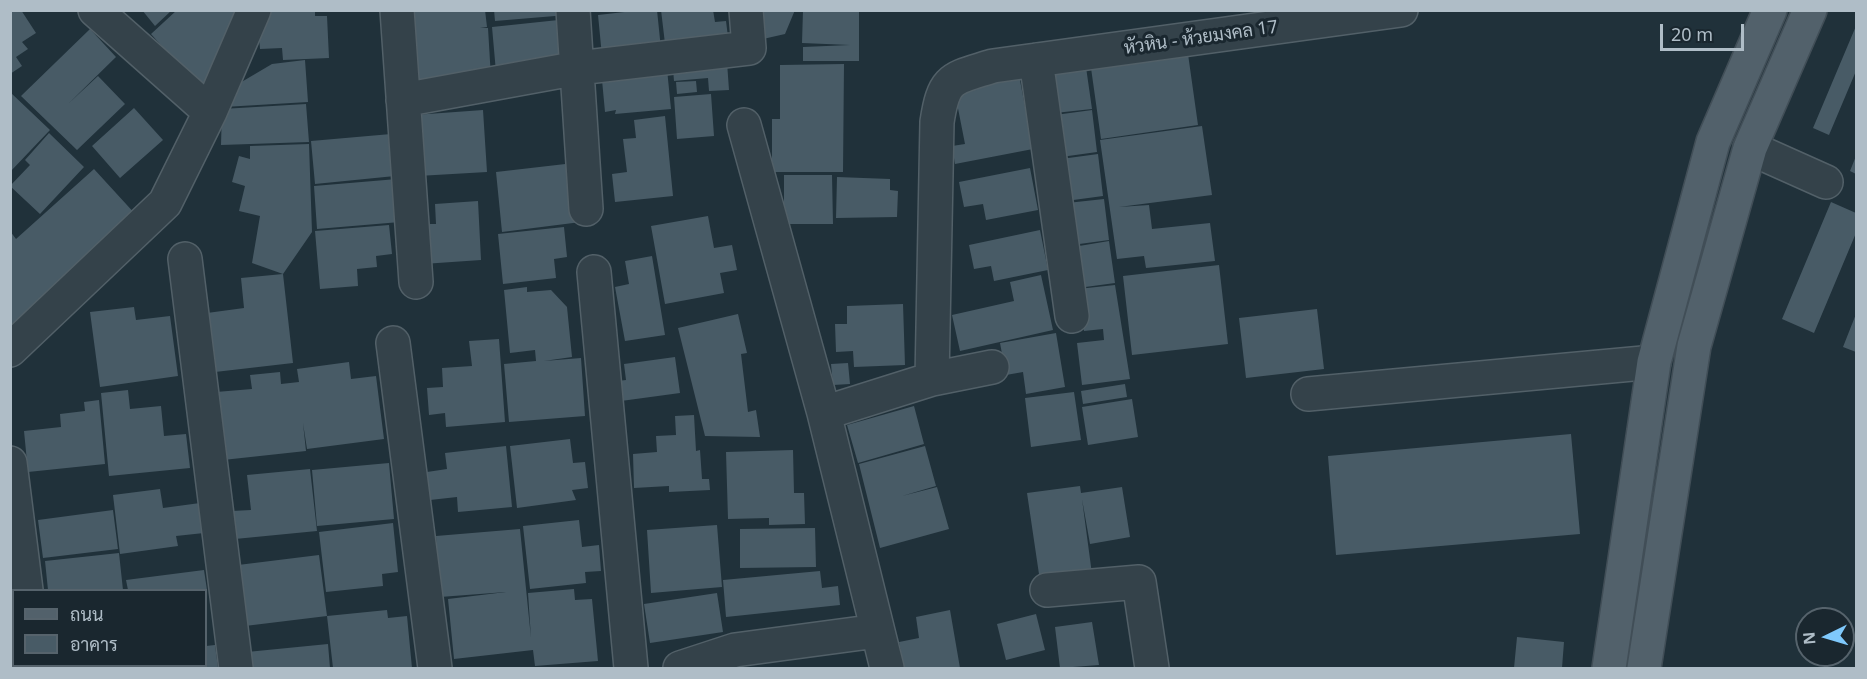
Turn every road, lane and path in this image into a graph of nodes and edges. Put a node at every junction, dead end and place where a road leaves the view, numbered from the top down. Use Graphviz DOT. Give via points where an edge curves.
graph roads {
  1 [pos="95,10"];
  2 [pos="254,10"];
  3 [pos="397,10"];
  4 [pos="573,10"];
  5 [pos="746,10"];
  6 [pos="1770,10"];
  7 [pos="1810,10"];
  8 [pos="1390,11"];
  9 [pos="1036,60"];
  10 [pos="578,68"];
  11 [pos="403,100"];
  12 [pos="210,112"];
  13 [pos="744,125"];
  14 [pos="1750,148"];
  15 [pos="1826,182"];
  16 [pos="586,209"];
  17 [pos="185,259"];
  18 [pos="594,272"];
  19 [pos="416,282"];
  20 [pos="1072,316"];
  21 [pos="393,344"];
  22 [pos="10,350"];
  23 [pos="1654,362"];
  24 [pos="992,367"];
  25 [pos="932,379"];
  26 [pos="1308,394"];
  27 [pos="825,413"];
  28 [pos="10,463"];
  29 [pos="26,589"];
  30 [pos="1047,590"];
  31 [pos="877,631"];
  32 [pos="236,669"];
  33 [pos="435,669"];
  34 [pos="631,669"];
  35 [pos="680,669"];
  36 [pos="887,669"];
  37 [pos="1152,669"];
  38 [pos="1609,669"];
  39 [pos="1644,669"];
  1 -- 12 [label="street"];
  2 -- 12 [label="street"];
  3 -- 11 [label="street"];
  4 -- 10 [label="street"];
  5 -- 10 [label="street" via="749,48"];
  6 -- 23 [label="main road" via="1713,142"];
  7 -- 14 [label="main road"];
  8 -- 9 [label="street, หัวหิน - ห้วยมงคล 17"];
  9 -- 20 [label="street"];
  9 -- 25 [label="street, หัวหิน - ห้วยมงคล 17" via="993,66 953,78 941,97 937,122"];
  10 -- 11 [label="street"];
  10 -- 16 [label="street"];
  11 -- 19 [label="street"];
  12 -- 22 [label="street" via="165,203"];
  13 -- 27 [label="street"];
  14 -- 15 [label="street"];
  14 -- 39 [label="main road" via="1694,346"];
  17 -- 32 [label="street"];
  18 -- 34 [label="street"];
  21 -- 33 [label="street"];
  23 -- 26 [label="street"];
  23 -- 38 [label="main road"];
  24 -- 25 [label="street"];
  25 -- 27 [label="street"];
  27 -- 31 [label="street"];
  28 -- 29 [label="street"];
  30 -- 37 [label="street" via="1139,582"];
  31 -- 35 [label="street" via="735,650"];
  31 -- 36 [label="street"];
}
